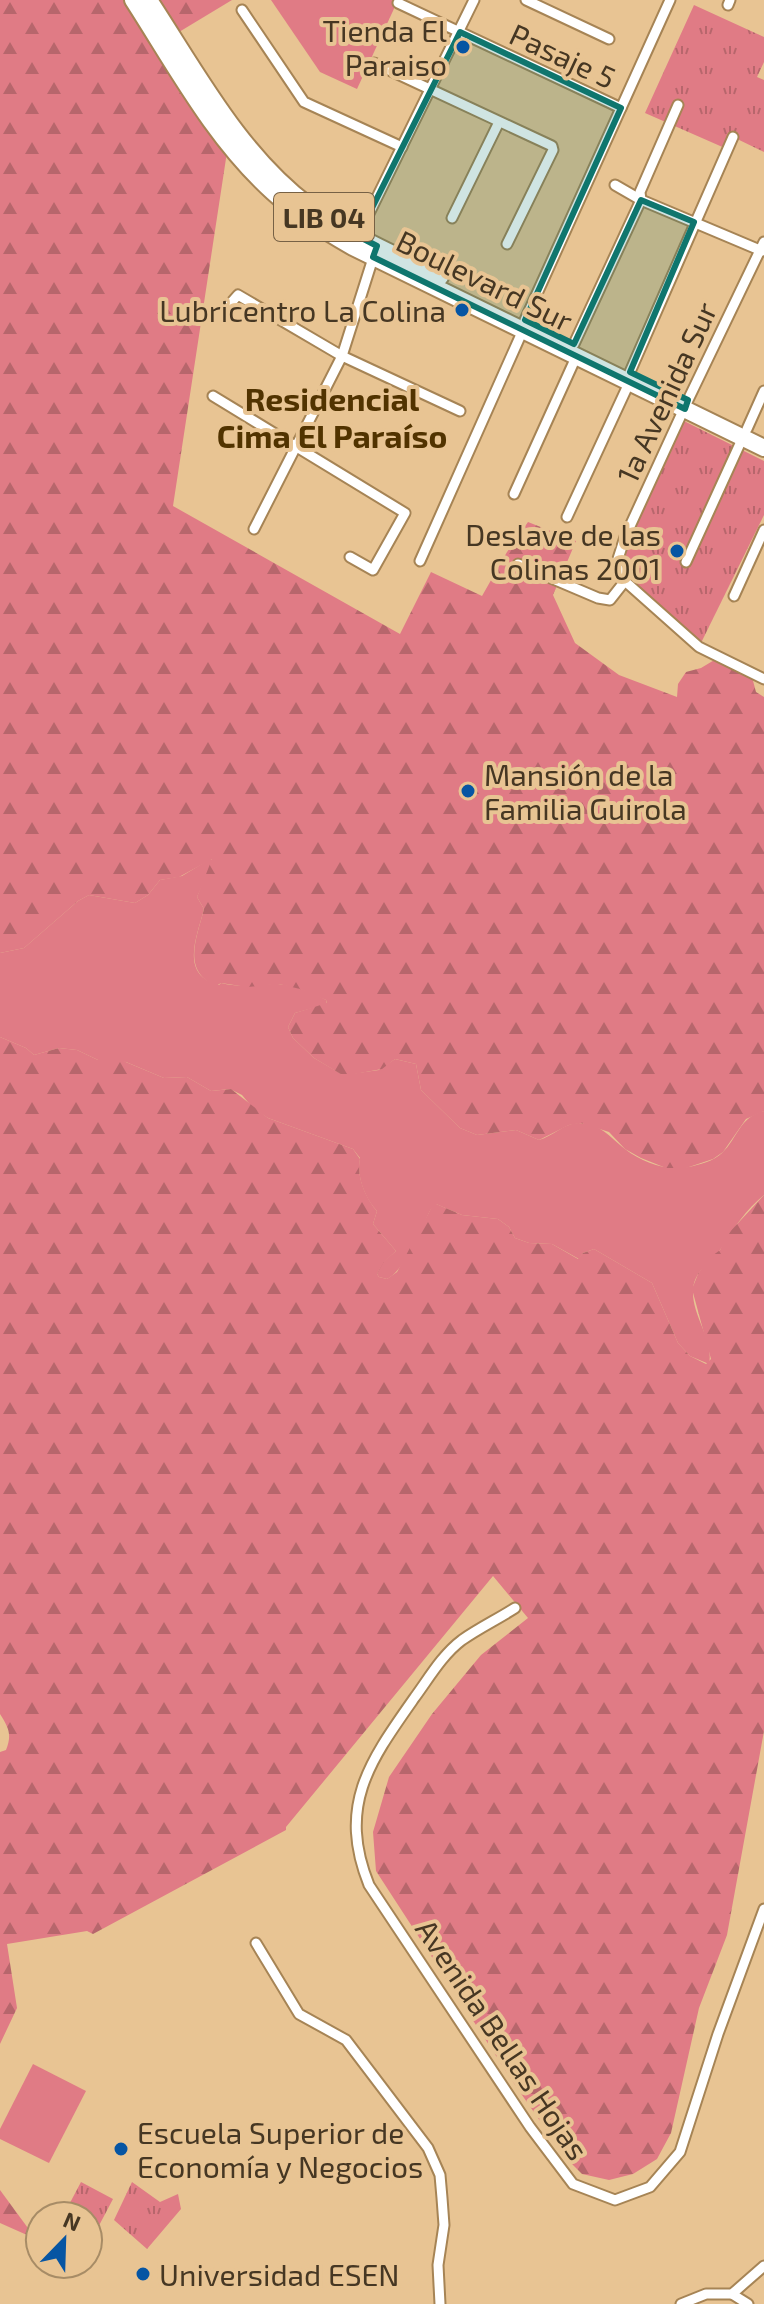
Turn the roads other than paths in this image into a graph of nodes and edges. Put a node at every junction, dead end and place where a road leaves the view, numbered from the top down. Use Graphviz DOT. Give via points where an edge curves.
graph roads {
  1 [pos="133,0"];
  2 [pos="149,0"];
  3 [pos="474,0"];
  4 [pos="526,0"];
  5 [pos="670,0"];
  6 [pos="398,3"];
  7 [pos="242,10"];
  8 [pos="460,32"];
  9 [pos="609,39"];
  10 [pos="374,63"];
  11 [pos="430,88"];
  12 [pos="678,105"];
  13 [pos="621,108"];
  14 [pos="499,122"];
  15 [pos="733,137"];
  16 [pos="402,147"];
  17 [pos="615,185"];
  18 [pos="641,200"];
  19 [pos="452,218"];
  20 [pos="694,222"];
  21 [pos="358,236"];
  22 [pos="507,244"];
  23 [pos="763,248"];
  24 [pos="375,251"];
  25 [pos="230,304"];
  26 [pos="524,325"];
  27 [pos="576,350"];
  28 [pos="342,356"];
  29 [pos="630,376"];
  30 [pos="764,391"];
  31 [pos="213,396"];
  32 [pos="687,404"];
  33 [pos="460,411"];
  34 [pos="745,433"];
  35 [pos="764,437"];
  36 [pos="297,447"];
  37 [pos="764,448"];
  38 [pos="514,494"];
  39 [pos="567,517"];
  40 [pos="254,529"];
  41 [pos="764,530"];
  42 [pos="350,557"];
  43 [pos="420,561"];
  44 [pos="686,562"];
  45 [pos="518,564"];
  46 [pos="625,581"];
  47 [pos="734,596"];
  48 [pos="764,679"];
  49 [pos="515,1608"];
  50 [pos="764,1912"];
  51 [pos="256,1943"];
  52 [pos="764,2266"];
  53 [pos="732,2294"];
  54 [pos="440,2304"];
  55 [pos="681,2304"];
  56 [pos="748,2304"];
  1 -- 24 [label="highway, Boulevard Sur / LIB 04" via="213,123 271,191 307,219"];
  2 -- 21 [label="highway, Boulevard Sur / LIB 04" via="261,164 308,205"];
  3 -- 8 [label="street"];
  4 -- 9 [label="street"];
  5 -- 13 [label="street"];
  6 -- 8 [label="street, Pasaje 5"];
  7 -- 16 [label="street" via="304,102"];
  8 -- 11 [label="street"];
  8 -- 13 [label="street, Pasaje 5"];
  10 -- 11 [label="street"];
  11 -- 14 [label="street"];
  11 -- 16 [label="street"];
  12 -- 18 [label="street"];
  13 -- 26 [label="street"];
  14 -- 19 [label="street"];
  14 -- 22 [label="street" via="554,148"];
  15 -- 20 [label="street"];
  16 -- 21 [label="street"];
  17 -- 18 [label="street"];
  18 -- 20 [label="street"];
  18 -- 27 [label="street"];
  20 -- 23 [label="street"];
  20 -- 29 [label="street"];
  21 -- 24 [label="highway, Boulevard Sur / LIB 04"];
  23 -- 32 [label="street, 1a Avenida Sur"];
  24 -- 26 [label="highway, Boulevard Sur / LIB 04"];
  24 -- 28 [label="street"];
  25 -- 28 [label="street" via="238,295"];
  26 -- 27 [label="highway, Boulevard Sur / LIB 04"];
  26 -- 43 [label="street"];
  27 -- 29 [label="highway, Boulevard Sur / LIB 04"];
  27 -- 38 [label="street"];
  28 -- 33 [label="street"];
  28 -- 36 [label="street"];
  29 -- 32 [label="highway, Boulevard Sur / LIB 04"];
  29 -- 39 [label="street"];
  30 -- 34 [label="street"];
  31 -- 36 [label="street"];
  32 -- 34 [label="highway, Boulevard Sur / LIB 04"];
  32 -- 46 [label="street, 1a Avenida Sur" via="617,558"];
  34 -- 35 [label="highway, Boulevard Sur / LIB 04"];
  34 -- 37 [label="highway, Boulevard Sur / LIB 04"];
  34 -- 44 [label="street"];
  36 -- 40 [label="street"];
  36 -- 42 [label="street" via="405,513 373,570"];
  41 -- 47 [label="street"];
  45 -- 46 [label="street" via="610,600"];
  46 -- 48 [label="street" via="699,647"];
  49 -- 50 [label="street, Avenida Bellas Hojas" via="453,1648 408,1707 367,1775 355,1831 369,1885 573,2184 615,2200 650,2187 680,2152"];
  51 -- 54 [label="street" via="299,2014 346,2040 428,2148 440,2175 442,2198"];
  52 -- 53 [label="street"];
  53 -- 55 [label="street" via="706,2294"];
  53 -- 56 [label="street"];
}
